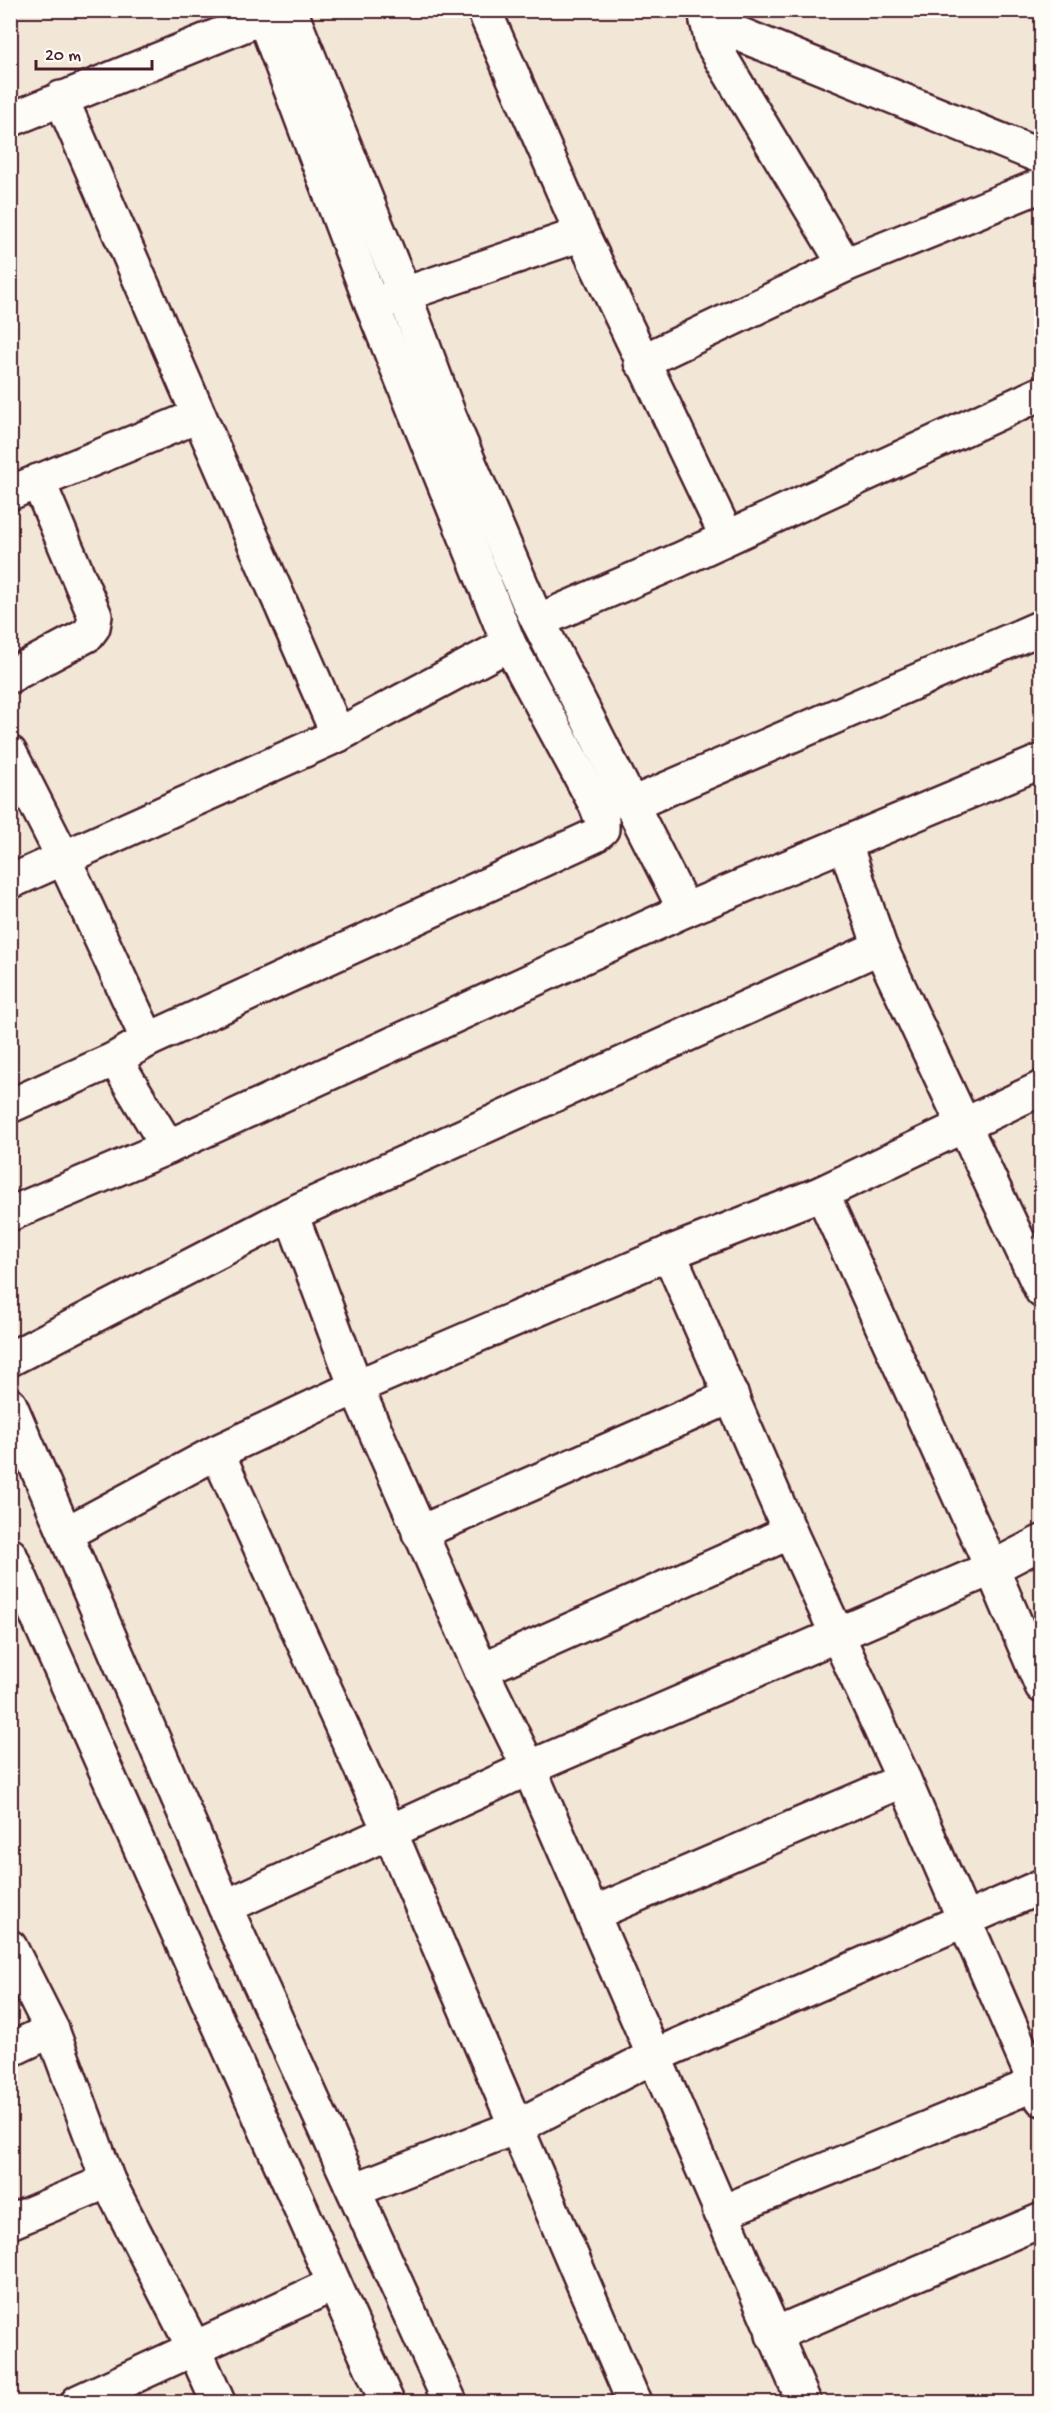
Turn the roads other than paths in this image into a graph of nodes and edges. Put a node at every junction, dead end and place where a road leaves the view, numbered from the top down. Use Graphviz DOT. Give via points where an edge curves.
graph roads {
  1 [pos="484,10"];
  2 [pos="274,12"];
  3 [pos="706,16"];
  4 [pos="61,98"];
  5 [pos="10,120"];
  6 [pos="1041,157"];
  7 [pos="1041,185"];
  8 [pos="582,234"];
  9 [pos="845,265"];
  10 [pos="404,294"];
  11 [pos="372,304"];
  12 [pos="642,362"];
  13 [pos="1041,393"];
  14 [pos="198,416"];
  15 [pos="24,487"];
  16 [pos="727,537"];
  17 [pos="538,621"];
  18 [pos="1041,627"];
  19 [pos="509,644"];
  20 [pos="10,676"];
  21 [pos="338,735"];
  22 [pos="10,753"];
  23 [pos="1041,760"];
  24 [pos="630,805"];
  25 [pos="845,844"];
  26 [pos="64,859"];
  27 [pos="10,882"];
  28 [pos="685,910"];
  29 [pos="880,947"];
  30 [pos="148,1040"];
  31 [pos="115,1059"];
  32 [pos="1041,1088"];
  33 [pos="10,1106"];
  34 [pos="962,1124"];
  35 [pos="168,1147"];
  36 [pos="822,1193"];
  37 [pos="10,1214"];
  38 [pos="291,1214"];
  39 [pos="669,1254"];
  40 [pos="1041,1291"];
  41 [pos="10,1359"];
  42 [pos="356,1387"];
  43 [pos="732,1396"];
  44 [pos="10,1405"];
  45 [pos="217,1452"];
  46 [pos="790,1532"];
  47 [pos="67,1533"];
  48 [pos="419,1533"];
  49 [pos="1041,1542"];
  50 [pos="10,1555"];
  51 [pos="992,1568"];
  52 [pos="836,1633"];
  53 [pos="481,1670"];
  54 [pos="1041,1686"];
  55 [pos="529,1768"];
  56 [pos="904,1780"];
  57 [pos="390,1832"];
  58 [pos="1041,1886"];
  59 [pos="225,1907"];
  60 [pos="592,1914"];
  61 [pos="964,1922"];
  62 [pos="10,1947"];
  63 [pos="51,2030"];
  64 [pos="10,2050"];
  65 [pos="654,2056"];
  66 [pos="1038,2091"];
  67 [pos="516,2127"];
  68 [pos="108,2181"];
  69 [pos="354,2190"];
  70 [pos="720,2213"];
  71 [pos="1041,2220"];
  72 [pos="10,2222"];
  73 [pos="334,2284"];
  74 [pos="773,2335"];
  75 [pos="194,2349"];
  76 [pos="78,2403"];
  77 [pos="218,2403"];
  78 [pos="387,2403"];
  79 [pos="450,2403"];
  80 [pos="634,2403"];
  81 [pos="804,2403"];
  1 -- 8 [label="street"];
  2 -- 4 [label="street"];
  2 -- 10 [label="street"];
  2 -- 11 [label="street"];
  3 -- 6 [label="street"];
  3 -- 9 [label="street" via="712,43"];
  4 -- 5 [label="street"];
  4 -- 14 [label="street"];
  7 -- 9 [label="street"];
  8 -- 10 [label="street"];
  8 -- 12 [label="street"];
  9 -- 12 [label="street"];
  10 -- 11 [label="street"];
  10 -- 17 [label="street" via="450,418"];
  11 -- 19 [label="street"];
  12 -- 16 [label="street"];
  13 -- 16 [label="street"];
  14 -- 15 [label="street"];
  14 -- 21 [label="street"];
  15 -- 20 [label="street" via="95,616 87,635"];
  16 -- 17 [label="street"];
  17 -- 24 [label="street"];
  18 -- 24 [label="street"];
  19 -- 21 [label="street"];
  19 -- 30 [label="street" via="596,805 602,829 584,841"];
  21 -- 26 [label="street"];
  22 -- 26 [label="street"];
  23 -- 25 [label="street"];
  24 -- 28 [label="street"];
  25 -- 28 [label="street"];
  25 -- 29 [label="street"];
  26 -- 27 [label="street"];
  26 -- 30 [label="street"];
  28 -- 35 [label="street"];
  29 -- 34 [label="street"];
  29 -- 38 [label="street"];
  30 -- 31 [label="street"];
  31 -- 33 [label="street"];
  31 -- 35 [label="street"];
  32 -- 34 [label="street"];
  34 -- 36 [label="street"];
  34 -- 40 [label="street"];
  35 -- 37 [label="street"];
  36 -- 39 [label="street"];
  36 -- 51 [label="street"];
  38 -- 41 [label="street"];
  38 -- 42 [label="street"];
  39 -- 42 [label="street"];
  39 -- 43 [label="street"];
  42 -- 45 [label="street"];
  42 -- 48 [label="street"];
  43 -- 46 [label="street"];
  43 -- 48 [label="street"];
  44 -- 47 [label="street"];
  45 -- 47 [label="street"];
  45 -- 57 [label="street"];
  46 -- 52 [label="street"];
  46 -- 53 [label="street"];
  47 -- 59 [label="street"];
  48 -- 53 [label="street"];
  49 -- 51 [label="street"];
  50 -- 73 [label="street"];
  51 -- 52 [label="street"];
  51 -- 54 [label="street"];
  52 -- 55 [label="street"];
  52 -- 56 [label="street"];
  53 -- 55 [label="street"];
  55 -- 57 [label="street"];
  55 -- 60 [label="street"];
  56 -- 60 [label="street"];
  56 -- 61 [label="street"];
  57 -- 59 [label="street"];
  57 -- 67 [label="street"];
  58 -- 61 [label="street"];
  59 -- 69 [label="street"];
  60 -- 65 [label="street"];
  61 -- 65 [label="street"];
  61 -- 66 [label="street"];
  62 -- 63 [label="street"];
  63 -- 64 [label="street"];
  63 -- 68 [label="street"];
  65 -- 67 [label="street"];
  65 -- 70 [label="street"];
  66 -- 70 [label="street"];
  67 -- 69 [label="street"];
  67 -- 80 [label="street"];
  68 -- 72 [label="street"];
  68 -- 75 [label="street"];
  69 -- 79 [label="street"];
  70 -- 74 [label="street"];
  71 -- 74 [label="street"];
  73 -- 75 [label="street"];
  73 -- 78 [label="street"];
  74 -- 81 [label="street"];
  75 -- 76 [label="street"];
  75 -- 77 [label="street"];
}
